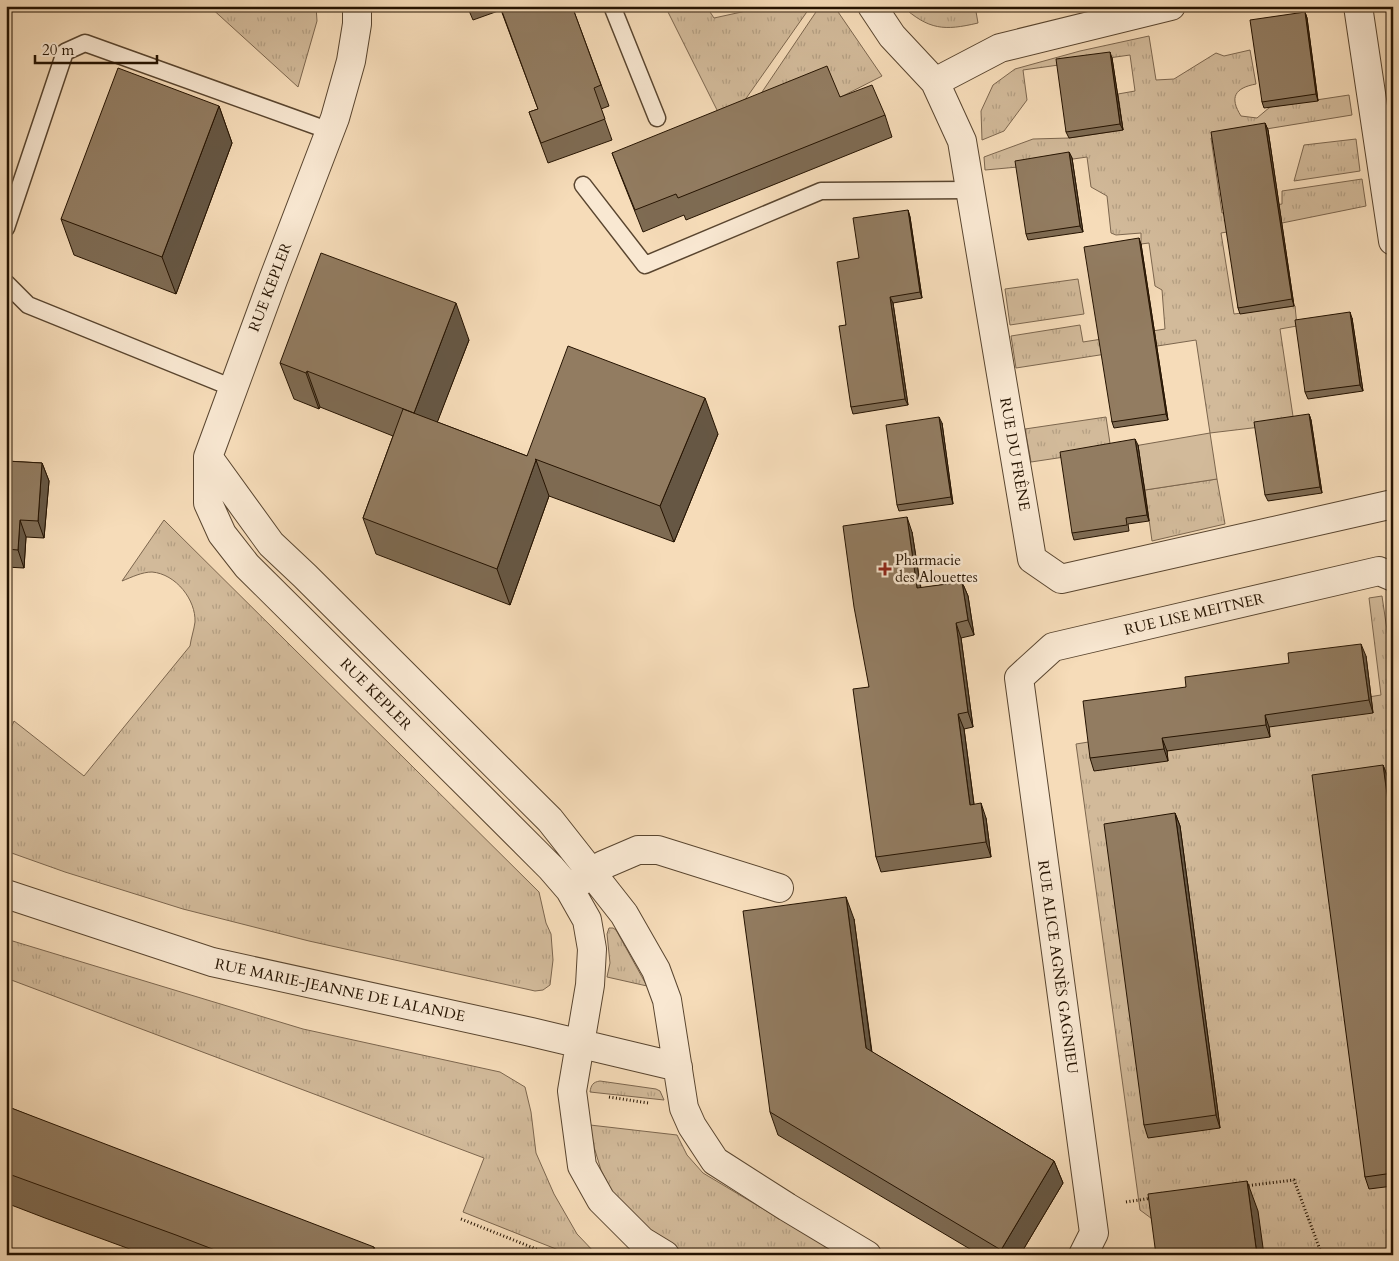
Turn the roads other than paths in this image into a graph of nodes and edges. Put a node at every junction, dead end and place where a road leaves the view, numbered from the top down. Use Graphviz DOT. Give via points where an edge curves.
graph roads {
  1 [pos="357,6"];
  2 [pos="612,6"];
  3 [pos="872,6"];
  4 [pos="1170,6"];
  5 [pos="1358,6"];
  6 [pos="936,82"];
  7 [pos="658,118"];
  8 [pos="332,124"];
  9 [pos="583,185"];
  10 [pos="970,190"];
  11 [pos="6,228"];
  12 [pos="1393,241"];
  13 [pos="6,283"];
  14 [pos="233,388"];
  15 [pos="208,457"];
  16 [pos="1393,504"];
  17 [pos="1386,574"];
  18 [pos="1019,678"];
  19 [pos="591,872"];
  20 [pos="779,888"];
  21 [pos="570,890"];
  22 [pos="6,894"];
  23 [pos="580,1044"];
  24 [pos="678,1067"];
  25 [pos="665,1255"];
  26 [pos="867,1255"];
  27 [pos="1083,1255"];
  1 -- 8 [label="street, RUE KEPLER" via="351,61"];
  2 -- 7 [label="lane"];
  3 -- 6 [label="street, RUE DU FRÊNE" via="892,36"];
  4 -- 6 [label="street" via="1000,48"];
  5 -- 12 [label="street"];
  6 -- 10 [label="street, RUE DU FRÊNE" via="962,141"];
  8 -- 11 [label="lane" via="86,43 65,52"];
  8 -- 14 [label="street, RUE KEPLER"];
  9 -- 10 [label="lane" via="645,265 821,191"];
  10 -- 16 [label="street, RUE DU FRÊNE" via="1032,559 1061,579"];
  13 -- 14 [label="lane" via="28,305"];
  14 -- 15 [label="street, RUE KEPLER"];
  15 -- 19 [label="street" via="271,544 550,820"];
  15 -- 21 [label="street, RUE KEPLER" via="208,503 222,534 247,566"];
  17 -- 18 [label="street, RUE LISE MEITNER" via="1053,647"];
  18 -- 27 [label="street, RUE ALICE AGNÈS GAGNIEU" via="1094,1233"];
  19 -- 20 [label="street" via="638,850 658,850"];
  19 -- 21 [label="street"];
  19 -- 24 [label="street" via="624,914 656,970 671,1015"];
  21 -- 23 [label="street, RUE KEPLER" via="587,920 592,950"];
  22 -- 23 [label="street, RUE MARIE-JEANNE DE LALANDE" via="212,962"];
  23 -- 24 [label="street, RUE MARIE-JEANNE DE LALANDE"];
  23 -- 25 [label="street, RUE KEPLER" via="572,1091 582,1166 601,1200 642,1241"];
  24 -- 26 [label="street" via="684,1108 715,1160"];
}
